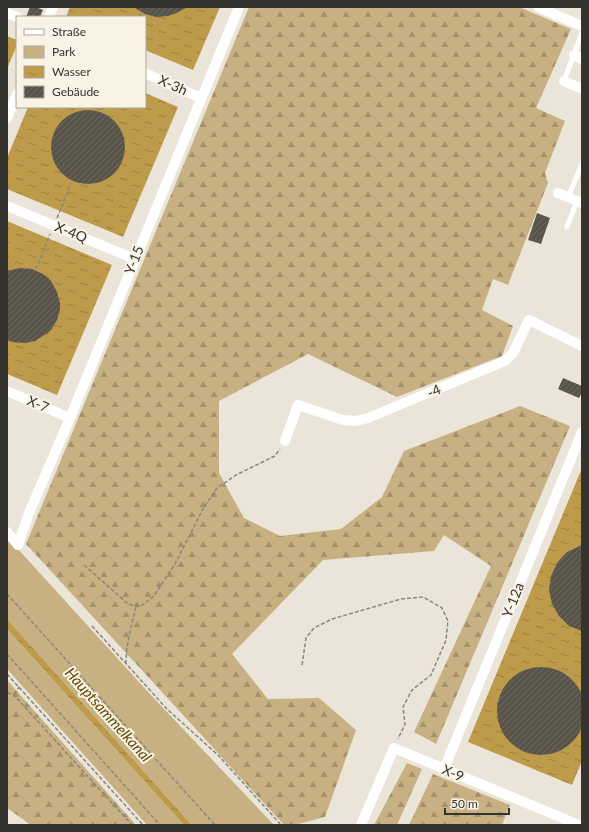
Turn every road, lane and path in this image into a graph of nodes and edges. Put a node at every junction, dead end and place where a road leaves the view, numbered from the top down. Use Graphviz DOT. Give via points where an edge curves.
graph roads {
  1 [pos="239,7"];
  2 [pos="538,7"];
  3 [pos="141,13"];
  4 [pos="140,16"];
  5 [pos="582,26"];
  6 [pos="582,33"];
  7 [pos="578,57"];
  8 [pos="146,73"];
  9 [pos="564,81"];
  10 [pos="582,89"];
  11 [pos="16,96"];
  12 [pos="201,98"];
  13 [pos="7,118"];
  14 [pos="582,164"];
  15 [pos="71,182"];
  16 [pos="558,193"];
  17 [pos="576,201"];
  18 [pos="7,206"];
  19 [pos="54,225"];
  20 [pos="567,227"];
  21 [pos="135,259"];
  22 [pos="36,269"];
  23 [pos="581,344"];
  24 [pos="7,391"];
  25 [pos="70,418"];
  26 [pos="582,432"];
  27 [pos="285,441"];
  28 [pos="7,532"];
  29 [pos="84,565"];
  30 [pos="7,594"];
  31 [pos="136,606"];
  32 [pos="92,626"];
  33 [pos="7,654"];
  34 [pos="126,664"];
  35 [pos="302,665"];
  36 [pos="7,674"];
  37 [pos="19,687"];
  38 [pos="7,693"];
  39 [pos="13,694"];
  40 [pos="394,748"];
  41 [pos="444,769"];
  42 [pos="132,825"];
  43 [pos="143,825"];
  44 [pos="160,825"];
  45 [pos="215,825"];
  46 [pos="281,825"];
  47 [pos="361,825"];
  48 [pos="579,825"];
  1 -- 12 [label="street, Y-15"];
  2 -- 5 [label="street"];
  3 -- 4 [label="path"];
  6 -- 7 [label="lane"];
  7 -- 9 [label="lane"];
  8 -- 12 [label="street, X-3h"];
  9 -- 10 [label="street"];
  11 -- 13 [label="street"];
  12 -- 21 [label="street, Y-15"];
  14 -- 17 [label="lane"];
  15 -- 19 [label="path"];
  16 -- 17 [label="street"];
  17 -- 20 [label="lane"];
  18 -- 19 [label="street, X-4Q"];
  19 -- 21 [label="street, X-4Q"];
  19 -- 22 [label="path"];
  21 -- 25 [label="street, Y-15"];
  23 -- 27 [label="street, -4" via="528,320 513,353 505,361 356,421 343,420 298,405"];
  24 -- 25 [label="street, X-7"];
  25 -- 28 [label="street, Y-15" via="29,512 18,545"];
  26 -- 41 [label="street, Y-12a"];
  27 -- 31 [label="path" via="275,456 236,475 217,488 203,509 175,564 153,597 141,606"];
  29 -- 31 [label="path" via="128,604"];
  30 -- 45 [label="path"];
  31 -- 34 [label="path" via="130,628"];
  32 -- 34 [label="path"];
  33 -- 44 [label="path"];
  34 -- 46 [label="path" via="167,709 219,756"];
  35 -- 40 [label="path" via="306,638 314,628 332,619 401,599 422,597 442,608 448,621 446,640 431,675 412,690 403,707 405,724"];
  36 -- 37 [label="path"];
  37 -- 39 [label="path"];
  37 -- 43 [label="path"];
  38 -- 39 [label="path"];
  39 -- 42 [label="path"];
  40 -- 41 [label="street, X-9"];
  40 -- 47 [label="street"];
  41 -- 48 [label="street, X-9"];
}
